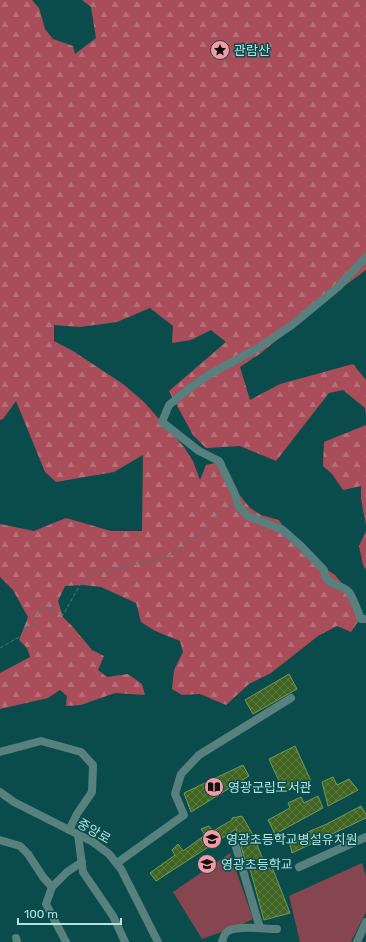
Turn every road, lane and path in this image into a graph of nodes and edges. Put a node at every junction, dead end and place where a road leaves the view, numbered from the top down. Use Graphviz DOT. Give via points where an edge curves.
graph roads {
  1 [pos="366,257"];
  2 [pos="234,492"];
  3 [pos="366,619"];
  4 [pos="0,648"];
  5 [pos="291,698"];
  6 [pos="0,752"];
  7 [pos="0,792"];
  8 [pos="69,830"];
  9 [pos="78,834"];
  10 [pos="366,837"];
  11 [pos="0,840"];
  12 [pos="236,847"];
  13 [pos="82,862"];
  14 [pos="117,863"];
  15 [pos="299,867"];
  16 [pos="52,887"];
  17 [pos="366,922"];
  18 [pos="260,928"];
  19 [pos="276,929"];
  20 [pos="66,942"];
  21 [pos="125,942"];
  22 [pos="158,942"];
  23 [pos="222,942"];
  24 [pos="357,942"];
  1 -- 2 [label="street" via="338,287 292,325 258,348 210,374 169,405 162,422 199,451 219,461"];
  2 -- 3 [label="street" via="239,508 248,516 283,530 324,570 326,579 349,592 361,619"];
  2 -- 4 [label="path" via="226,508 200,534 174,553 153,561 93,574 80,585 63,615 49,607 42,608 35,624 26,627 26,633"];
  5 -- 14 [label="street" via="199,754 181,774 175,794 184,815"];
  6 -- 8 [label="street" via="40,741 81,752 93,765 92,792"];
  7 -- 8 [label="street, 중앙로" via="14,802"];
  8 -- 9 [label="street, 중앙로"];
  9 -- 13 [label="street"];
  9 -- 14 [label="street, 중앙로" via="110,854"];
  10 -- 15 [label="street"];
  11 -- 16 [label="street" via="20,846"];
  12 -- 18 [label="street"];
  13 -- 16 [label="street"];
  13 -- 21 [label="street" via="83,872 113,916"];
  14 -- 22 [label="street, 중앙로"];
  16 -- 20 [label="street" via="46,904"];
  17 -- 24 [label="street"];
  18 -- 19 [label="street"];
  18 -- 23 [label="street" via="228,931"];
}
